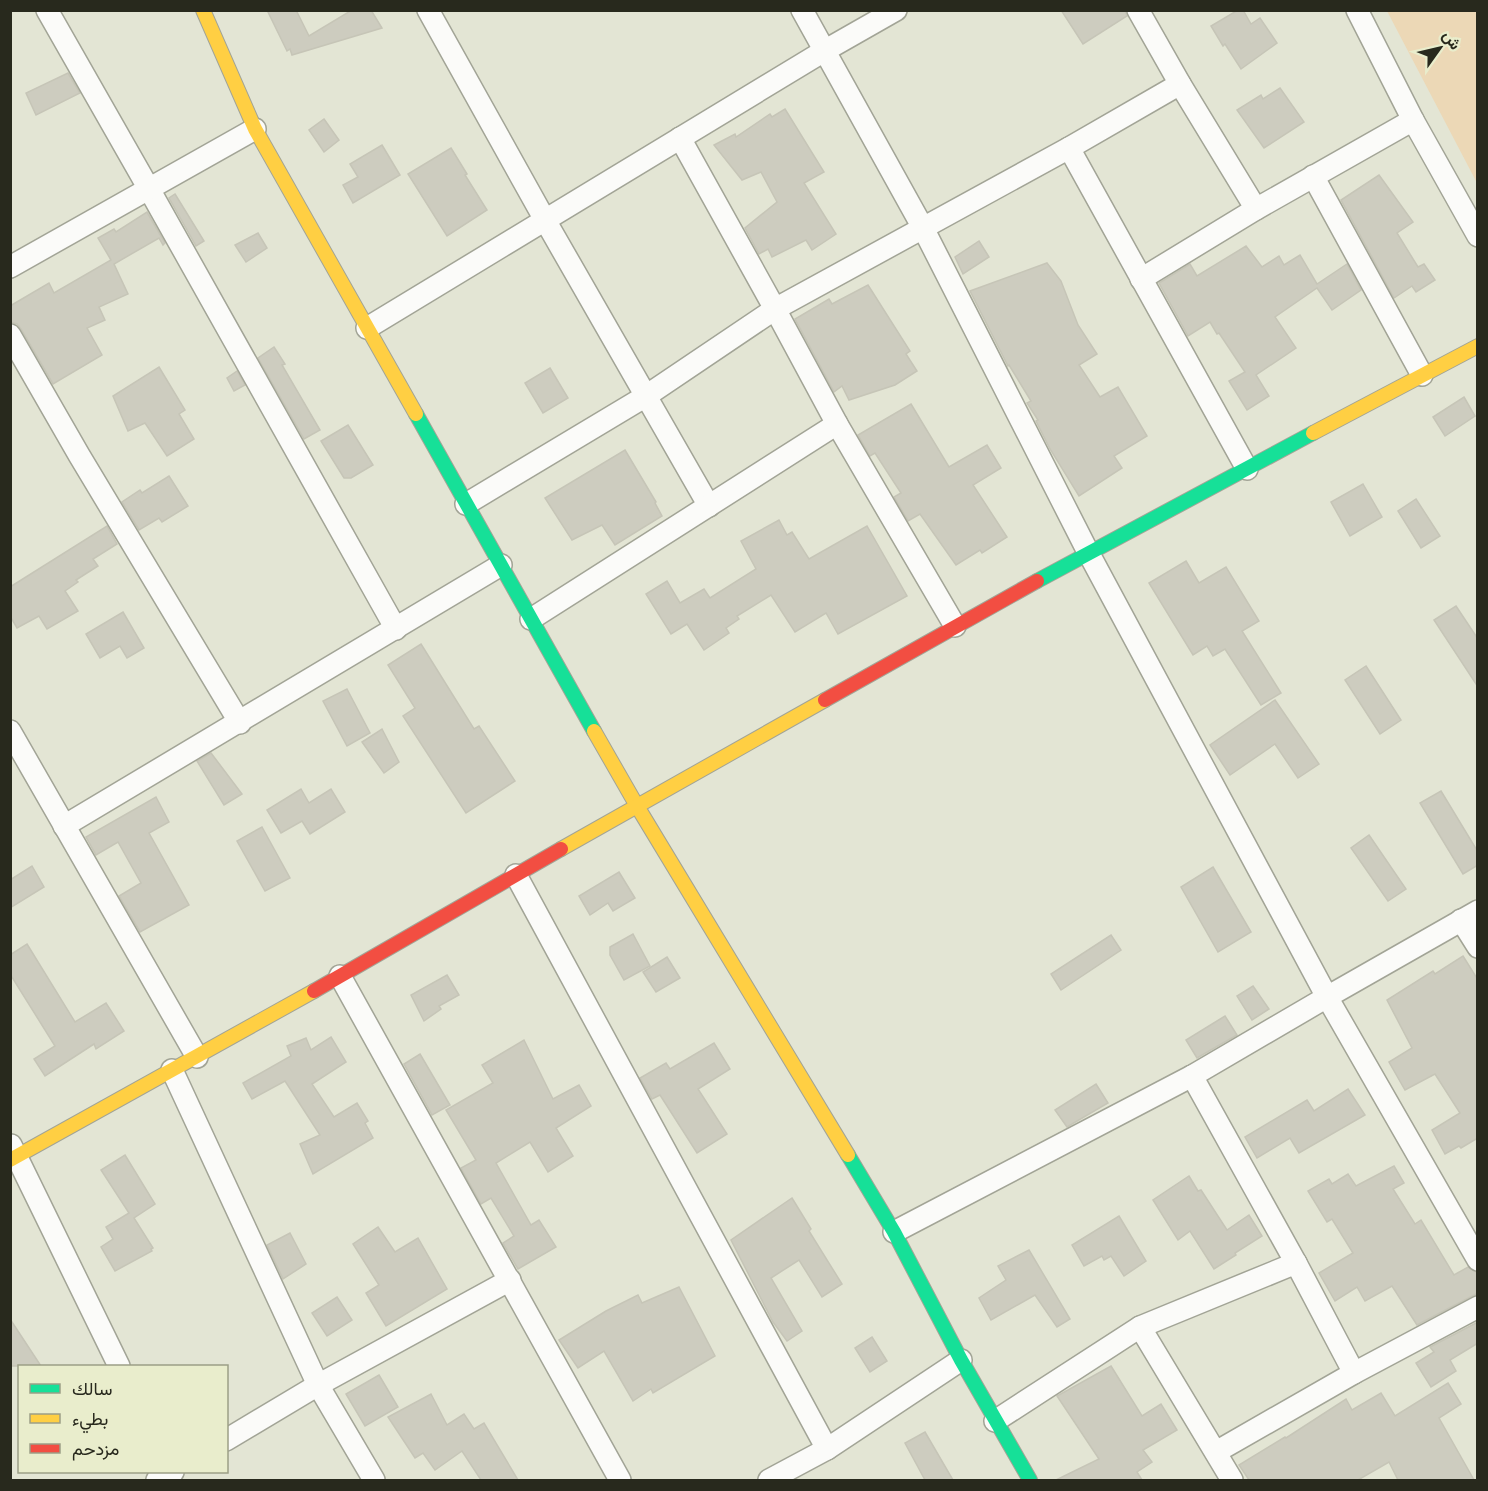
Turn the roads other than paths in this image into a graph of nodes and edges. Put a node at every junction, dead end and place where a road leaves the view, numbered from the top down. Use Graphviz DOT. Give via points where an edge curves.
graph roads {
  1 [pos="46,10"];
  2 [pos="203,10"];
  3 [pos="428,10"];
  4 [pos="802,10"];
  5 [pos="896,10"];
  6 [pos="1138,10"];
  7 [pos="1357,10"];
  8 [pos="824,51"];
  9 [pos="1180,84"];
  10 [pos="1413,120"];
  11 [pos="255,129"];
  12 [pos="680,138"];
  13 [pos="1069,148"];
  14 [pos="1313,176"];
  15 [pos="149,189"];
  16 [pos="1256,209"];
  17 [pos="544,220"];
  18 [pos="923,228"];
  19 [pos="1478,236"];
  20 [pos="10,267"];
  21 [pos="1142,279"];
  22 [pos="776,309"];
  23 [pos="367,328"];
  24 [pos="10,335"];
  25 [pos="1478,346"];
  26 [pos="1422,375"];
  27 [pos="646,396"];
  28 [pos="837,424"];
  29 [pos="1247,469"];
  30 [pos="466,504"];
  31 [pos="709,506"];
  32 [pos="1088,552"];
  33 [pos="501,565"];
  34 [pos="531,619"];
  35 [pos="955,626"];
  36 [pos="396,628"];
  37 [pos="240,723"];
  38 [pos="10,731"];
  39 [pos="637,806"];
  40 [pos="64,826"];
  41 [pos="516,875"];
  42 [pos="1469,915"];
  43 [pos="1478,947"];
  44 [pos="340,976"];
  45 [pos="1327,997"];
  46 [pos="197,1057"];
  47 [pos="172,1070"];
  48 [pos="1192,1076"];
  49 [pos="13,1154"];
  50 [pos="894,1232"];
  51 [pos="1478,1260"];
  52 [pos="1296,1263"];
  53 [pos="510,1280"];
  54 [pos="1478,1307"];
  55 [pos="1140,1327"];
  56 [pos="962,1360"];
  57 [pos="118,1365"];
  58 [pos="1354,1373"];
  59 [pos="318,1385"];
  60 [pos="995,1420"];
  61 [pos="228,1439"];
  62 [pos="827,1449"];
  63 [pos="1216,1452"];
  64 [pos="374,1480"];
  65 [pos="620,1480"];
  66 [pos="769,1480"];
  67 [pos="1030,1480"];
  68 [pos="1232,1480"];
  1 -- 15 [label="street"];
  2 -- 11 [label="street"];
  3 -- 17 [label="street"];
  4 -- 8 [label="street"];
  5 -- 8 [label="street"];
  6 -- 9 [label="street"];
  7 -- 10 [label="street"];
  8 -- 12 [label="street"];
  8 -- 18 [label="street"];
  9 -- 13 [label="street"];
  9 -- 16 [label="street"];
  10 -- 14 [label="street"];
  10 -- 19 [label="street"];
  11 -- 15 [label="street"];
  11 -- 23 [label="street"];
  12 -- 17 [label="street"];
  12 -- 22 [label="street"];
  13 -- 18 [label="street"];
  13 -- 21 [label="street"];
  14 -- 16 [label="street"];
  14 -- 26 [label="street"];
  15 -- 20 [label="street"];
  15 -- 36 [label="street"];
  16 -- 21 [label="street"];
  17 -- 23 [label="street"];
  17 -- 27 [label="street"];
  18 -- 22 [label="street"];
  18 -- 32 [label="street"];
  21 -- 29 [label="street"];
  22 -- 27 [label="street"];
  22 -- 28 [label="street"];
  23 -- 30 [label="street"];
  24 -- 37 [label="street"];
  25 -- 26 [label="street"];
  26 -- 29 [label="street"];
  27 -- 30 [label="street"];
  27 -- 31 [label="street"];
  28 -- 31 [label="street"];
  28 -- 35 [label="street"];
  29 -- 32 [label="street"];
  30 -- 33 [label="street"];
  31 -- 34 [label="street"];
  32 -- 35 [label="street"];
  32 -- 45 [label="street"];
  33 -- 34 [label="street"];
  33 -- 36 [label="street"];
  34 -- 39 [label="street"];
  35 -- 39 [label="street"];
  36 -- 37 [label="street"];
  37 -- 40 [label="street"];
  38 -- 40 [label="street"];
  39 -- 41 [label="street"];
  39 -- 50 [label="street"];
  40 -- 46 [label="street"];
  41 -- 44 [label="street"];
  41 -- 62 [label="street"];
  42 -- 43 [label="street"];
  42 -- 45 [label="street"];
  44 -- 46 [label="street"];
  44 -- 53 [label="street"];
  45 -- 48 [label="street"];
  45 -- 51 [label="street"];
  46 -- 47 [label="street"];
  47 -- 49 [label="street"];
  47 -- 59 [label="street"];
  48 -- 50 [label="street"];
  48 -- 52 [label="street"];
  49 -- 57 [label="street"];
  50 -- 56 [label="street"];
  52 -- 55 [label="street"];
  52 -- 58 [label="street"];
  53 -- 59 [label="street"];
  53 -- 65 [label="street"];
  54 -- 58 [label="street"];
  55 -- 60 [label="street"];
  55 -- 63 [label="street"];
  56 -- 60 [label="street"];
  56 -- 62 [label="street"];
  58 -- 63 [label="street"];
  59 -- 61 [label="street"];
  59 -- 64 [label="street"];
  60 -- 67 [label="street"];
  62 -- 66 [label="street"];
  63 -- 68 [label="street"];
}
